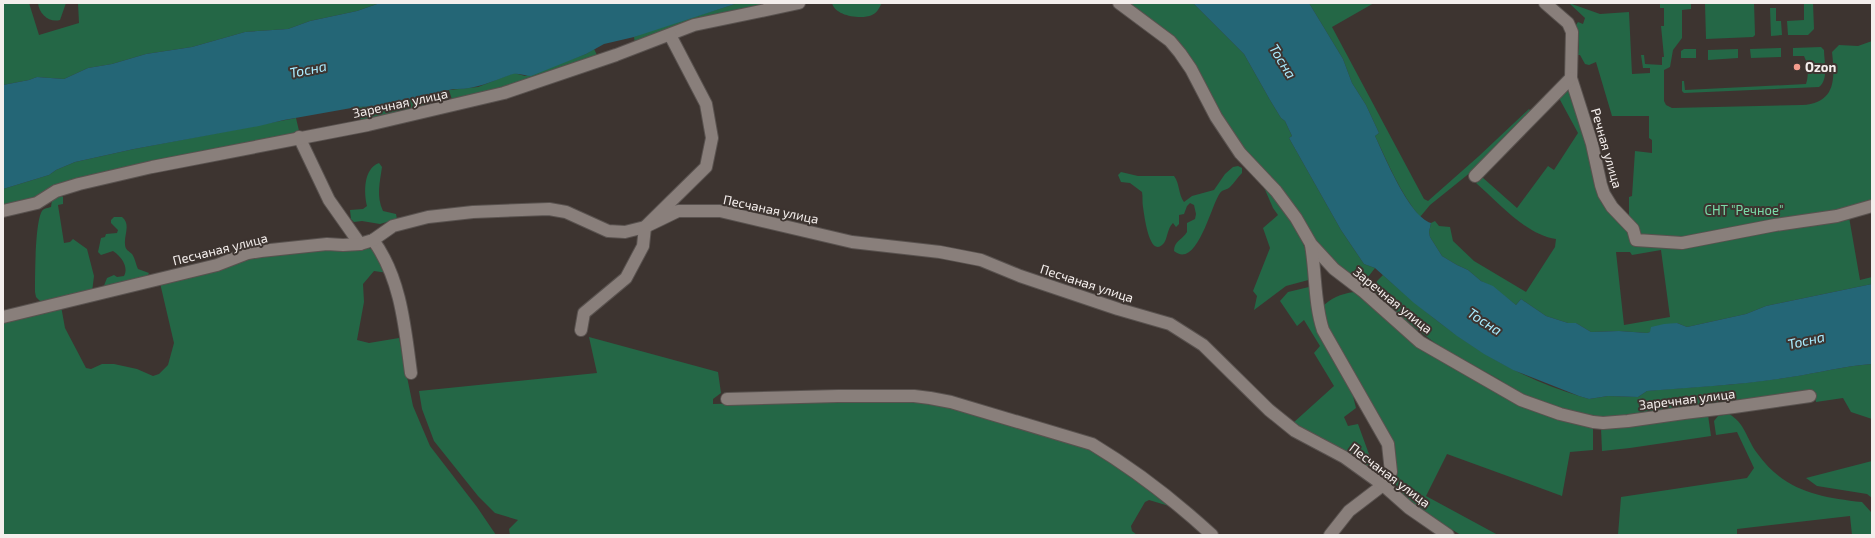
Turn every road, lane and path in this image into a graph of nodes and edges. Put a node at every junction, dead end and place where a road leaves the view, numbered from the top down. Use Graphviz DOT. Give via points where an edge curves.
graph roads {
  1 [pos="799,3"];
  2 [pos="1119,3"];
  3 [pos="1545,3"];
  4 [pos="670,35"];
  5 [pos="1571,78"];
  6 [pos="299,138"];
  7 [pos="1475,176"];
  8 [pos="1872,206"];
  9 [pos="3,211"];
  10 [pos="645,227"];
  11 [pos="373,240"];
  12 [pos="360,244"];
  13 [pos="1311,244"];
  14 [pos="3,317"];
  15 [pos="581,330"];
  16 [pos="411,373"];
  17 [pos="1810,396"];
  18 [pos="727,399"];
  19 [pos="1383,485"];
  20 [pos="1212,535"];
  21 [pos="1330,535"];
  22 [pos="1448,535"];
  1 -- 4 [label="street, Заречная улица" via="694,25"];
  2 -- 13 [label="street, Заречная улица" via="1170,41 1180,53 1216,117 1240,153 1276,191"];
  3 -- 5 [label="street" via="1568,23 1572,32"];
  4 -- 6 [label="street, Заречная улица" via="504,93"];
  4 -- 10 [label="street" via="706,104 712,138 706,167"];
  5 -- 7 [label="street"];
  5 -- 8 [label="street, Речная улица" via="1592,144 1604,194 1612,207 1633,229 1636,240 1682,243 1837,216"];
  6 -- 9 [label="street, Заречная улица" via="79,184 56,191 37,203"];
  6 -- 12 [label="street" via="329,200"];
  10 -- 11 [label="street, Песчаная улица" via="625,232 608,231 566,212 549,209 473,212 428,217 393,226"];
  10 -- 15 [label="street" via="643,246 626,278 584,313"];
  10 -- 19 [label="street, Песчаная улица" via="678,211 720,211 852,242 940,252 981,260 1020,276 1170,324 1203,346 1269,410 1295,431 1344,457"];
  11 -- 12 [label="street, Песчаная улица"];
  11 -- 16 [label="street" via="391,272 399,300"];
  12 -- 14 [label="street, Песчаная улица" via="327,244 248,253 217,265"];
  13 -- 17 [label="street, Заречная улица" via="1334,269 1420,342 1521,400 1553,412 1593,422 1616,422"];
  13 -- 19 [label="street" via="1319,317 1323,330 1388,444 1391,472"];
  18 -- 20 [label="street" via="914,396 951,402 1092,444 1177,503"];
  19 -- 21 [label="street" via="1349,511"];
  19 -- 22 [label="street, Песчаная улица" via="1409,508"];
}
